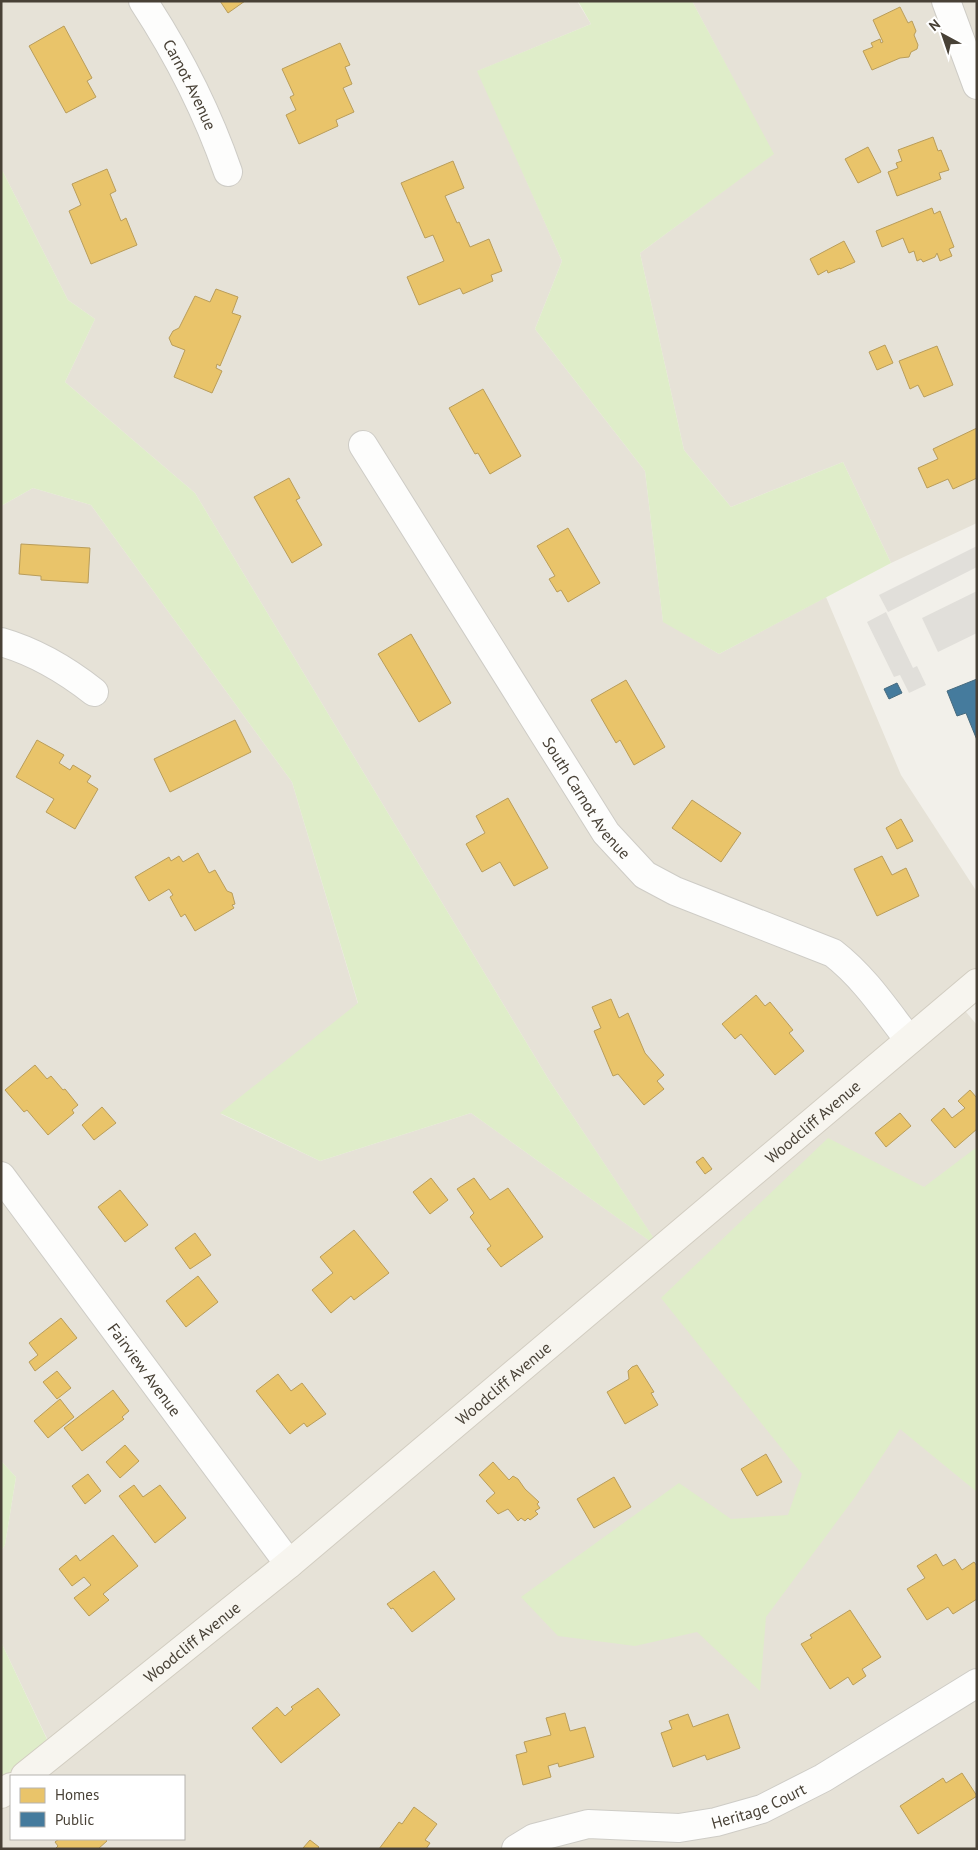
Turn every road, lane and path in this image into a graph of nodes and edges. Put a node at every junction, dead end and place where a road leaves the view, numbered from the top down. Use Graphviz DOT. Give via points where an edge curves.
graph roads {
  1 [pos="143,1"];
  2 [pos="946,1"];
  3 [pos="977,85"];
  4 [pos="228,172"];
  5 [pos="363,445"];
  6 [pos="1,642"];
  7 [pos="94,692"];
  8 [pos="977,983"];
  9 [pos="909,1040"];
  10 [pos="1,1176"];
  11 [pos="289,1564"];
  12 [pos="977,1683"];
  13 [pos="26,1775"];
  14 [pos="516,1849"];
  1 -- 4 [label="street, Carnot Avenue" via="195,88"];
  2 -- 3 [label="street"];
  5 -- 9 [label="street, South Carnot Avenue" via="606,833 645,875 675,891 833,953 869,986"];
  6 -- 7 [label="street" via="23,648 50,662"];
  8 -- 9 [label="main road, Woodcliff Avenue"];
  9 -- 11 [label="main road, Woodcliff Avenue"];
  10 -- 11 [label="street, Fairview Avenue"];
  11 -- 13 [label="main road, Woodcliff Avenue"];
  12 -- 14 [label="street, Heritage Court" via="823,1778 762,1809 679,1828 588,1824 534,1838"];
}
